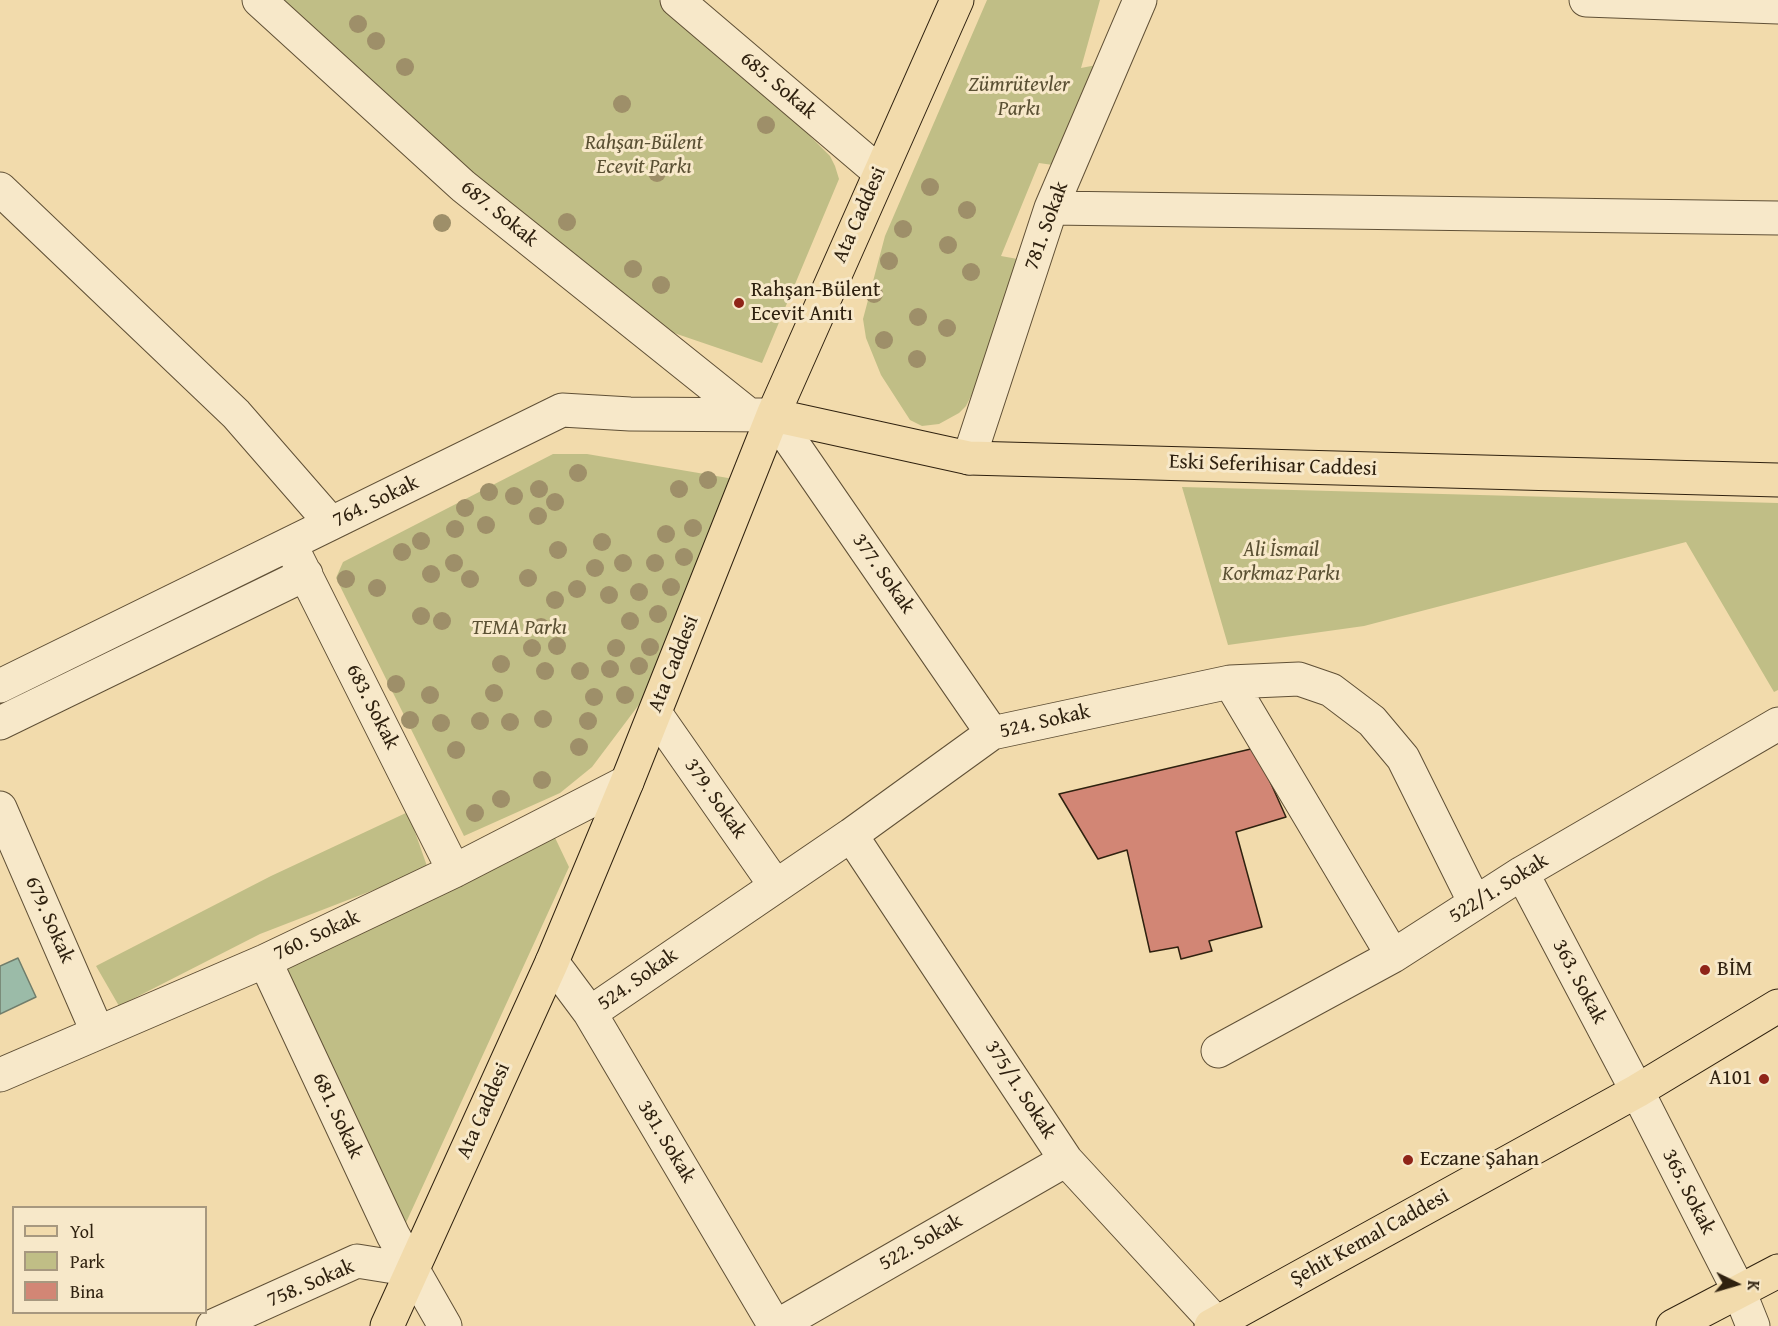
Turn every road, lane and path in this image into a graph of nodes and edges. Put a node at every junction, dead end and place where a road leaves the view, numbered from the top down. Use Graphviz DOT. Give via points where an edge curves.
graph roads {
  1 [pos="259,0"];
  2 [pos="677,0"];
  3 [pos="957,0"];
  4 [pos="1140,0"];
  5 [pos="1586,0"];
  6 [pos="1778,7"];
  7 [pos="879,172"];
  8 [pos="0,189"];
  9 [pos="1052,207"];
  10 [pos="1778,218"];
  11 [pos="761,415"];
  12 [pos="969,458"];
  13 [pos="1778,480"];
  14 [pos="331,523"];
  15 [pos="290,544"];
  16 [pos="306,574"];
  17 [pos="1230,682"];
  18 [pos="0,686"];
  19 [pos="655,713"];
  20 [pos="0,723"];
  21 [pos="1778,724"];
  22 [pos="992,733"];
  23 [pos="627,782"];
  24 [pos="0,808"];
  25 [pos="851,835"];
  26 [pos="454,871"];
  27 [pos="1522,873"];
  28 [pos="775,885"];
  29 [pos="1475,903"];
  30 [pos="1393,956"];
  31 [pos="265,961"];
  32 [pos="552,962"];
  33 [pos="1778,1006"];
  34 [pos="590,1013"];
  35 [pos="97,1031"];
  36 [pos="1218,1051"];
  37 [pos="0,1075"];
  38 [pos="1637,1091"];
  39 [pos="1066,1160"];
  40 [pos="413,1270"];
  41 [pos="1778,1271"];
  42 [pos="1739,1292"];
  43 [pos="1216,1325"];
  44 [pos="213,1326"];
  45 [pos="387,1326"];
  46 [pos="445,1326"];
  47 [pos="776,1326"];
  48 [pos="1673,1326"];
  49 [pos="1754,1326"];
  1 -- 11 [label="street, 687. Sokak" via="464,186"];
  2 -- 7 [label="street, 685. Sokak"];
  3 -- 7 [label="main road, Ata Caddesi"];
  4 -- 9 [label="street, 781. Sokak"];
  5 -- 6 [label="street"];
  7 -- 11 [label="main road, Ata Caddesi"];
  8 -- 14 [label="street" via="236,414"];
  9 -- 10 [label="street"];
  9 -- 12 [label="street, 781. Sokak"];
  11 -- 12 [label="main road, Eski Seferihisar Caddesi"];
  11 -- 14 [label="street, 764. Sokak" via="562,410"];
  11 -- 19 [label="main road, Ata Caddesi"];
  11 -- 22 [label="street, 377. Sokak"];
  12 -- 13 [label="main road, Eski Seferihisar Caddesi"];
  14 -- 15 [label="street, 764. Sokak"];
  15 -- 16 [label="street, 683. Sokak"];
  15 -- 18 [label="street, 764. Sokak"];
  16 -- 20 [label="street"];
  16 -- 26 [label="street, 683. Sokak"];
  17 -- 22 [label="street, 524. Sokak"];
  17 -- 29 [label="street, 524. Sokak" via="1299,679 1331,690 1372,721 1403,758"];
  17 -- 30 [label="street"];
  19 -- 23 [label="main road, Ata Caddesi"];
  19 -- 28 [label="street, 379. Sokak"];
  21 -- 27 [label="street, 522/1. Sokak"];
  22 -- 25 [label="street, 524. Sokak"];
  23 -- 26 [label="street, 760. Sokak"];
  23 -- 32 [label="main road, Ata Caddesi"];
  24 -- 35 [label="street, 679. Sokak"];
  25 -- 28 [label="street, 524. Sokak"];
  25 -- 39 [label="street, 375/1. Sokak"];
  26 -- 31 [label="street, 760. Sokak"];
  27 -- 29 [label="street, 522/1. Sokak"];
  27 -- 38 [label="street, 363. Sokak"];
  28 -- 34 [label="street, 524. Sokak"];
  29 -- 30 [label="street, 522/1. Sokak"];
  30 -- 36 [label="street, 522/1. Sokak"];
  31 -- 35 [label="street, 760. Sokak"];
  31 -- 40 [label="street, 681. Sokak"];
  32 -- 34 [label="street, 381. Sokak"];
  32 -- 40 [label="main road, Ata Caddesi"];
  33 -- 38 [label="main road, Şehit Kemal Caddesi"];
  34 -- 47 [label="street, 381. Sokak"];
  35 -- 37 [label="street, 760. Sokak"];
  38 -- 42 [label="street, 365. Sokak"];
  38 -- 43 [label="main road, Şehit Kemal Caddesi"];
  39 -- 43 [label="street, 375/1. Sokak"];
  39 -- 47 [label="street, 522. Sokak"];
  40 -- 44 [label="street, 758. Sokak" via="357,1261"];
  40 -- 45 [label="main road, Ata Caddesi"];
  40 -- 46 [label="street, 681. Sokak"];
  41 -- 42 [label="main road"];
  42 -- 48 [label="main road"];
  42 -- 49 [label="street, 365. Sokak"];
}
